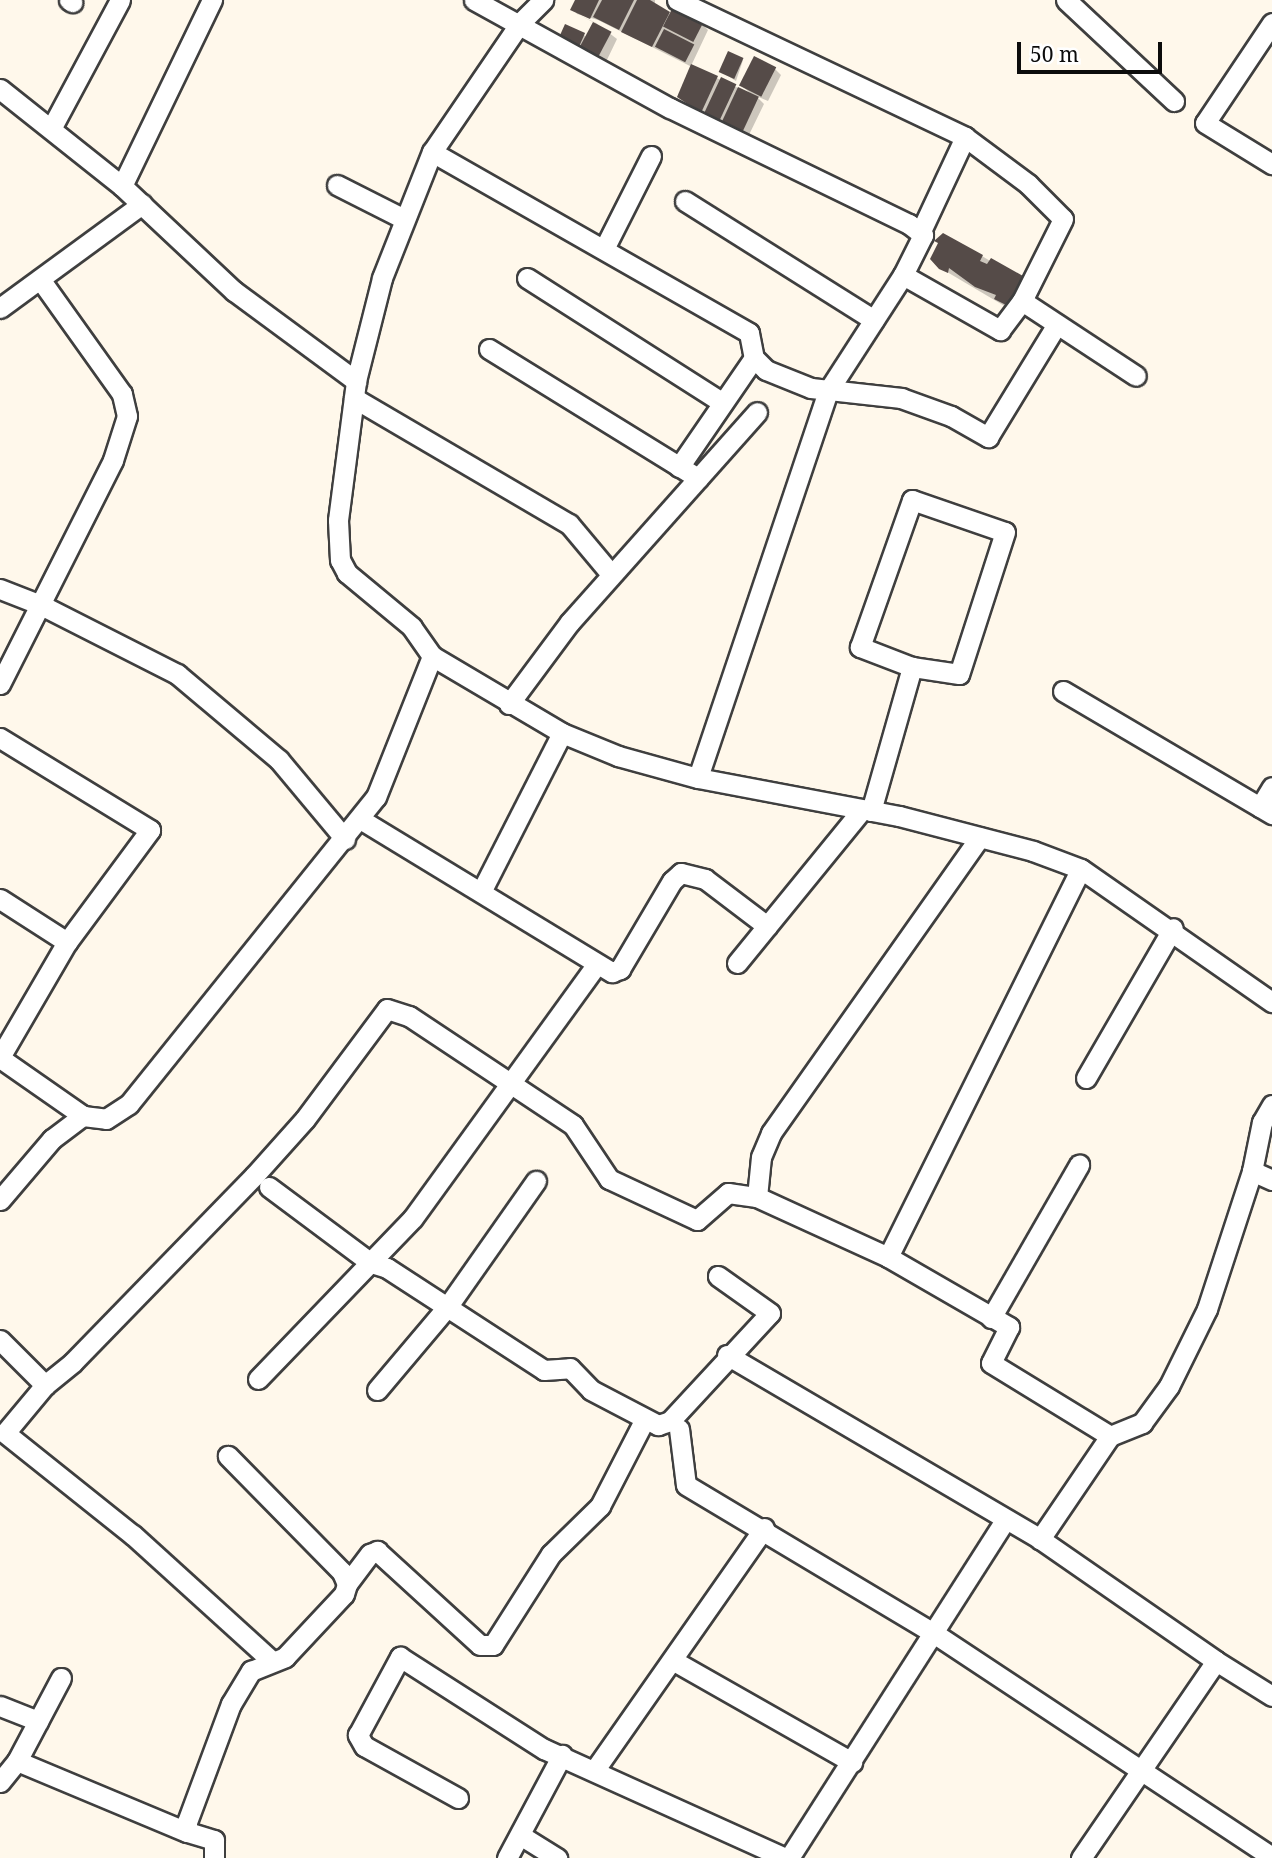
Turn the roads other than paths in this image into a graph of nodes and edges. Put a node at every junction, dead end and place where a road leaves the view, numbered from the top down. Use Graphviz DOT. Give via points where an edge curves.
graph roads {
  1 [pos="120,0"];
  2 [pos="212,0"];
  3 [pos="474,0"];
  4 [pos="543,0"];
  5 [pos="677,0"];
  6 [pos="1066,0"];
  7 [pos="520,23"];
  8 [pos="1272,23"];
  9 [pos="0,89"];
  10 [pos="1174,101"];
  11 [pos="52,127"];
  12 [pos="965,137"];
  13 [pos="432,152"];
  14 [pos="650,156"];
  15 [pos="1272,164"];
  16 [pos="337,185"];
  17 [pos="122,186"];
  18 [pos="685,201"];
  19 [pos="142,204"];
  20 [pos="402,218"];
  21 [pos="921,231"];
  22 [pos="605,247"];
  23 [pos="903,275"];
  24 [pos="527,278"];
  25 [pos="40,279"];
  26 [pos="1022,301"];
  27 [pos="0,308"];
  28 [pos="874,320"];
  29 [pos="1057,324"];
  30 [pos="489,349"];
  31 [pos="754,358"];
  32 [pos="1136,376"];
  33 [pos="355,389"];
  34 [pos="828,391"];
  35 [pos="723,403"];
  36 [pos="757,412"];
  37 [pos="679,467"];
  38 [pos="698,478"];
  39 [pos="611,574"];
  40 [pos="0,589"];
  41 [pos="41,605"];
  42 [pos="432,656"];
  43 [pos="912,667"];
  44 [pos="0,684"];
  45 [pos="1063,691"];
  46 [pos="509,704"];
  47 [pos="562,733"];
  48 [pos="0,738"];
  49 [pos="698,778"];
  50 [pos="1272,787"];
  51 [pos="867,810"];
  52 [pos="1266,811"];
  53 [pos="360,819"];
  54 [pos="980,837"];
  55 [pos="345,839"];
  56 [pos="1081,869"];
  57 [pos="482,890"];
  58 [pos="0,899"];
  59 [pos="767,926"];
  60 [pos="1173,928"];
  61 [pos="67,942"];
  62 [pos="737,963"];
  63 [pos="596,965"];
  64 [pos="1272,1002"];
  65 [pos="0,1058"];
  66 [pos="1086,1078"];
  67 [pos="514,1082"];
  68 [pos="1272,1105"];
  69 [pos="83,1115"];
  70 [pos="1079,1165"];
  71 [pos="1252,1171"];
  72 [pos="1272,1180"];
  73 [pos="536,1181"];
  74 [pos="269,1186"];
  75 [pos="757,1197"];
  76 [pos="0,1200"];
  77 [pos="888,1257"];
  78 [pos="372,1263"];
  79 [pos="718,1276"];
  80 [pos="448,1306"];
  81 [pos="991,1318"];
  82 [pos="0,1340"];
  83 [pos="727,1355"];
  84 [pos="258,1379"];
  85 [pos="45,1385"];
  86 [pos="377,1390"];
  87 [pos="645,1419"];
  88 [pos="679,1429"];
  89 [pos="2,1433"];
  90 [pos="1110,1436"];
  91 [pos="228,1456"];
  92 [pos="1005,1520"];
  93 [pos="764,1528"];
  94 [pos="1040,1539"];
  95 [pos="347,1584"];
  96 [pos="935,1634"];
  97 [pos="272,1661"];
  98 [pos="674,1661"];
  99 [pos="1216,1661"];
  100 [pos="61,1678"];
  101 [pos="1272,1696"];
  102 [pos="0,1706"];
  103 [pos="38,1721"];
  104 [pos="562,1755"];
  105 [pos="17,1761"];
  106 [pos="852,1762"];
  107 [pos="596,1768"];
  108 [pos="1138,1772"];
  109 [pos="0,1782"];
  110 [pos="458,1798"];
  111 [pos="187,1832"];
  112 [pos="520,1835"];
  113 [pos="1268,1853"];
  114 [pos="214,1858"];
  115 [pos="507,1858"];
  116 [pos="557,1858"];
  117 [pos="787,1858"];
  118 [pos="1081,1858"];
  1 -- 11 [label="street"];
  2 -- 17 [label="street"];
  3 -- 7 [label="street"];
  4 -- 7 [label="street"];
  5 -- 12 [label="street"];
  6 -- 10 [label="street"];
  7 -- 13 [label="street"];
  7 -- 21 [label="street" via="670,108"];
  8 -- 15 [label="street" via="1205,123"];
  9 -- 11 [label="street"];
  11 -- 17 [label="street"];
  12 -- 21 [label="street"];
  12 -- 26 [label="street" via="1028,184 1063,219"];
  13 -- 20 [label="street"];
  13 -- 22 [label="street"];
  14 -- 22 [label="street"];
  16 -- 20 [label="street"];
  17 -- 19 [label="street"];
  18 -- 28 [label="street"];
  19 -- 25 [label="street"];
  19 -- 33 [label="street" via="234,290"];
  20 -- 33 [label="street"];
  21 -- 23 [label="street" via="921,246"];
  22 -- 31 [label="street" via="749,333"];
  23 -- 26 [label="street" via="1000,330"];
  23 -- 28 [label="street"];
  24 -- 35 [label="street"];
  25 -- 27 [label="street"];
  25 -- 41 [label="street" via="122,394 127,416 113,460"];
  26 -- 29 [label="street"];
  28 -- 34 [label="street"];
  29 -- 32 [label="street"];
  29 -- 34 [label="street" via="988,437 951,416 901,398"];
  30 -- 37 [label="street"];
  31 -- 34 [label="street" via="766,370"];
  31 -- 35 [label="street"];
  33 -- 39 [label="street" via="569,524"];
  33 -- 42 [label="street" via="338,520 340,560 347,573 412,627"];
  34 -- 49 [label="street"];
  35 -- 37 [label="street"];
  36 -- 38 [label="street"];
  37 -- 38 [label="street"];
  38 -- 39 [label="street"];
  39 -- 46 [label="street"];
  40 -- 41 [label="street"];
  41 -- 44 [label="street"];
  41 -- 55 [label="street" via="177,674 279,760"];
  42 -- 46 [label="street"];
  42 -- 53 [label="street" via="376,797"];
  43 -- 43 [label="street" via="860,648 912,500 1005,532 959,674"];
  43 -- 51 [label="street"];
  45 -- 52 [label="street"];
  46 -- 47 [label="street"];
  47 -- 49 [label="street" via="618,756"];
  47 -- 57 [label="street"];
  48 -- 61 [label="street" via="150,830"];
  49 -- 51 [label="street"];
  50 -- 52 [label="street"];
  51 -- 54 [label="street"];
  51 -- 59 [label="street"];
  53 -- 55 [label="street"];
  53 -- 57 [label="street"];
  54 -- 56 [label="street"];
  54 -- 75 [label="street" via="771,1133 761,1157"];
  55 -- 69 [label="street" via="129,1104 106,1119"];
  56 -- 60 [label="street"];
  56 -- 77 [label="street"];
  57 -- 63 [label="street"];
  58 -- 61 [label="street"];
  59 -- 62 [label="street"];
  59 -- 63 [label="street" via="705,879 681,873 620,969 612,972"];
  60 -- 64 [label="street"];
  60 -- 66 [label="street"];
  61 -- 65 [label="street"];
  63 -- 67 [label="street"];
  65 -- 69 [label="street"];
  67 -- 75 [label="street" via="573,1125 609,1180 697,1220 727,1193"];
  67 -- 78 [label="street" via="413,1218"];
  67 -- 85 [label="street" via="409,1016 387,1009 305,1119 254,1176 73,1362"];
  68 -- 71 [label="street" via="1262,1122"];
  69 -- 76 [label="street" via="52,1139"];
  70 -- 81 [label="street"];
  71 -- 72 [label="street"];
  71 -- 90 [label="street" via="1207,1309 1169,1386 1142,1423"];
  73 -- 80 [label="street"];
  74 -- 78 [label="street"];
  75 -- 77 [label="street"];
  77 -- 81 [label="street"];
  78 -- 80 [label="street" via="387,1268 439,1305"];
  78 -- 84 [label="street"];
  79 -- 83 [label="street" via="770,1313"];
  80 -- 86 [label="street"];
  80 -- 87 [label="street" via="544,1370 570,1368 591,1390"];
  81 -- 90 [label="street" via="1009,1327 991,1363"];
  82 -- 85 [label="street"];
  83 -- 87 [label="street" via="670,1421 658,1425"];
  83 -- 92 [label="street"];
  85 -- 89 [label="street"];
  87 -- 95 [label="street" via="600,1506 544,1563 493,1645 480,1646 377,1551"];
  88 -- 93 [label="street" via="686,1485"];
  89 -- 97 [label="street" via="133,1535"];
  90 -- 94 [label="street"];
  91 -- 95 [label="street" via="342,1573"];
  92 -- 94 [label="street"];
  92 -- 96 [label="street"];
  93 -- 96 [label="street"];
  93 -- 98 [label="street"];
  94 -- 99 [label="street"];
  95 -- 97 [label="street" via="339,1600 285,1657"];
  96 -- 106 [label="street"];
  96 -- 108 [label="street"];
  97 -- 111 [label="street" via="251,1671 231,1704 188,1815"];
  98 -- 106 [label="street"];
  98 -- 107 [label="street"];
  99 -- 101 [label="street"];
  99 -- 108 [label="street"];
  100 -- 103 [label="street"];
  102 -- 103 [label="street"];
  103 -- 105 [label="street"];
  104 -- 107 [label="street"];
  104 -- 110 [label="street" via="400,1657 358,1735 364,1746"];
  104 -- 112 [label="street"];
  105 -- 109 [label="street"];
  105 -- 111 [label="street"];
  106 -- 117 [label="street"];
  107 -- 117 [label="street"];
  108 -- 113 [label="street"];
  108 -- 118 [label="street"];
  111 -- 114 [label="street" via="214,1840"];
  112 -- 115 [label="street"];
  112 -- 116 [label="street"];
}
